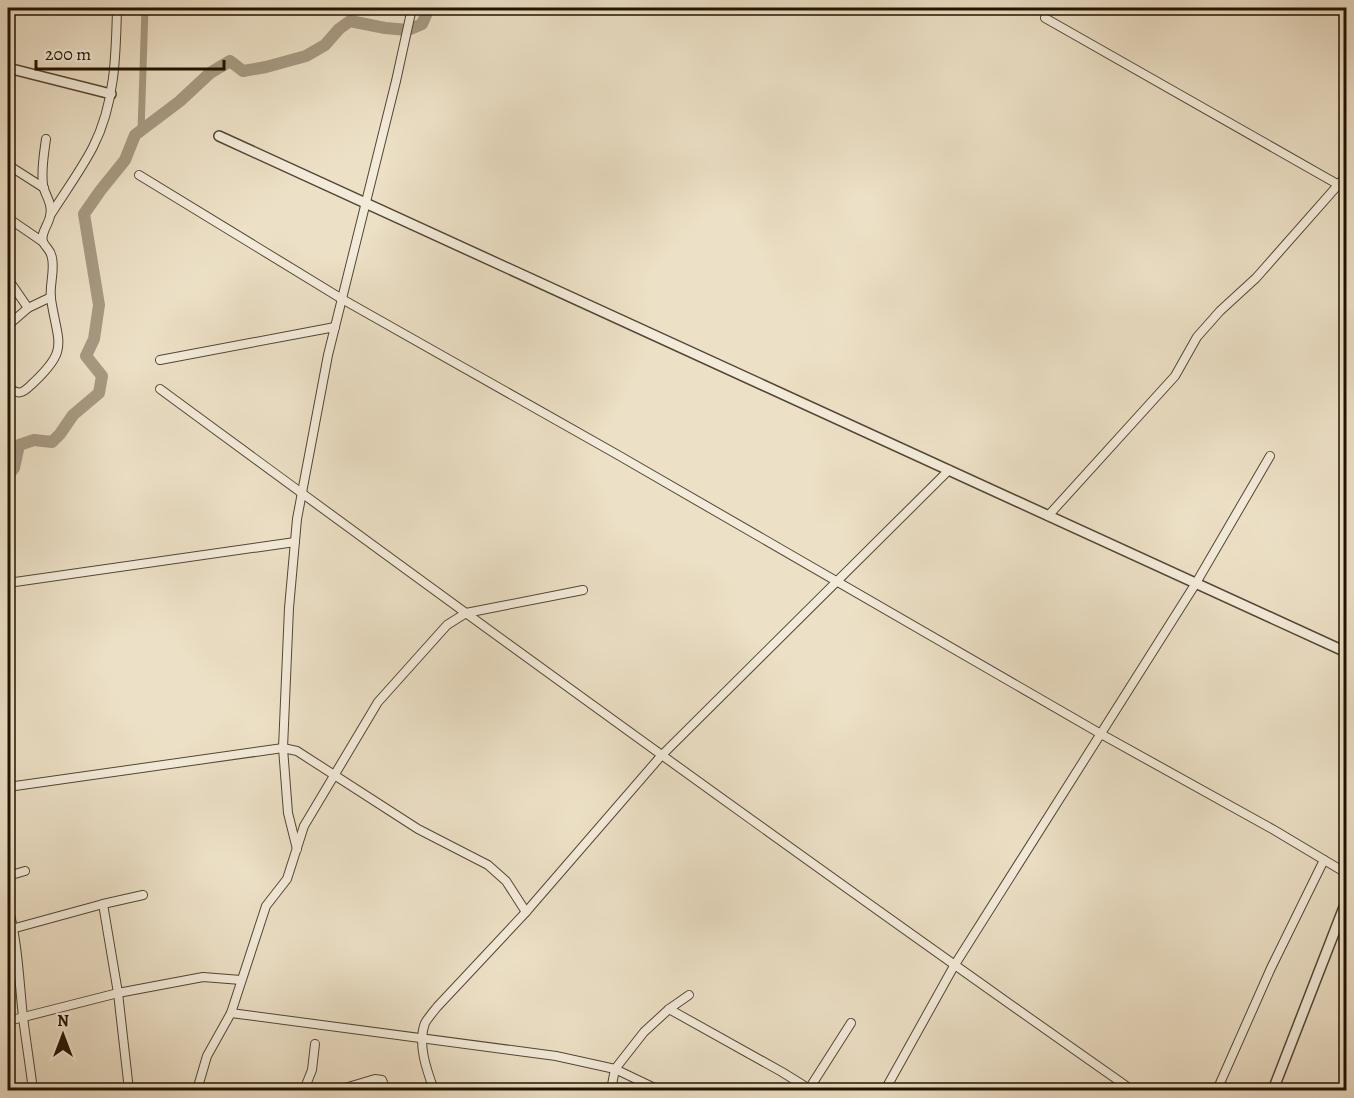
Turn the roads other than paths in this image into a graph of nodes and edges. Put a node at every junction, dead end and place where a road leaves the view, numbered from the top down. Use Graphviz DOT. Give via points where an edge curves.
graph roads {
  1 [pos="117,8"];
  2 [pos="412,8"];
  3 [pos="1045,18"];
  4 [pos="8,68"];
  5 [pos="111,94"];
  6 [pos="219,136"];
  7 [pos="46,139"];
  8 [pos="8,165"];
  9 [pos="139,175"];
  10 [pos="1347,176"];
  11 [pos="1339,185"];
  12 [pos="44,188"];
  13 [pos="1347,189"];
  14 [pos="366,203"];
  15 [pos="51,215"];
  16 [pos="8,218"];
  17 [pos="43,242"];
  18 [pos="8,279"];
  19 [pos="51,297"];
  20 [pos="342,299"];
  21 [pos="28,308"];
  22 [pos="8,324"];
  23 [pos="335,327"];
  24 [pos="160,360"];
  25 [pos="8,387"];
  26 [pos="160,389"];
  27 [pos="1270,456"];
  28 [pos="949,470"];
  29 [pos="302,493"];
  30 [pos="1048,516"];
  31 [pos="295,542"];
  32 [pos="836,581"];
  33 [pos="8,583"];
  34 [pos="1196,583"];
  35 [pos="583,590"];
  36 [pos="466,613"];
  37 [pos="1347,652"];
  38 [pos="1101,734"];
  39 [pos="283,748"];
  40 [pos="661,756"];
  41 [pos="335,775"];
  42 [pos="8,787"];
  43 [pos="297,849"];
  44 [pos="1324,860"];
  45 [pos="25,871"];
  46 [pos="1347,873"];
  47 [pos="8,876"];
  48 [pos="143,895"];
  49 [pos="1347,902"];
  50 [pos="103,904"];
  51 [pos="8,907"];
  52 [pos="526,912"];
  53 [pos="10,930"];
  54 [pos="954,966"];
  55 [pos="241,980"];
  56 [pos="118,993"];
  57 [pos="689,995"];
  58 [pos="669,1009"];
  59 [pos="231,1012"];
  60 [pos="23,1017"];
  61 [pos="8,1022"];
  62 [pos="851,1023"];
  63 [pos="423,1038"];
  64 [pos="315,1044"];
  65 [pos="615,1069"];
  66 [pos="33,1090"];
  67 [pos="129,1090"];
  68 [pos="197,1090"];
  69 [pos="304,1090"];
  70 [pos="338,1090"];
  71 [pos="386,1090"];
  72 [pos="434,1090"];
  73 [pos="611,1090"];
  74 [pos="659,1090"];
  75 [pos="810,1090"];
  76 [pos="885,1090"];
  77 [pos="1132,1090"];
  78 [pos="1217,1090"];
  79 [pos="1273,1090"];
  1 -- 5 [label="street"];
  2 -- 14 [label="street"];
  3 -- 11 [label="street"];
  4 -- 5 [label="street"];
  5 -- 15 [label="street" via="93,147"];
  6 -- 14 [label="street"];
  7 -- 12 [label="street"];
  8 -- 12 [label="street"];
  9 -- 20 [label="street"];
  10 -- 11 [label="street"];
  11 -- 13 [label="street"];
  11 -- 30 [label="street" via="1197,337 1175,376"];
  12 -- 15 [label="street"];
  14 -- 20 [label="street"];
  14 -- 28 [label="street"];
  15 -- 17 [label="street"];
  16 -- 17 [label="street"];
  17 -- 19 [label="street" via="53,260"];
  18 -- 21 [label="street"];
  19 -- 21 [label="street"];
  19 -- 25 [label="street" via="59,346 56,357 27,389 20,393"];
  20 -- 23 [label="street"];
  20 -- 32 [label="street"];
  21 -- 22 [label="street"];
  23 -- 24 [label="street"];
  23 -- 29 [label="street"];
  26 -- 29 [label="street"];
  27 -- 34 [label="street"];
  28 -- 30 [label="street"];
  28 -- 32 [label="street"];
  29 -- 31 [label="street"];
  29 -- 36 [label="street"];
  30 -- 34 [label="street"];
  31 -- 33 [label="street"];
  31 -- 39 [label="street"];
  32 -- 38 [label="street"];
  32 -- 40 [label="street"];
  34 -- 37 [label="street"];
  34 -- 38 [label="street"];
  35 -- 36 [label="street"];
  36 -- 40 [label="street"];
  36 -- 41 [label="street" via="447,625 378,702"];
  38 -- 44 [label="street"];
  38 -- 54 [label="street"];
  39 -- 41 [label="street" via="297,751"];
  39 -- 42 [label="street"];
  39 -- 43 [label="street" via="288,813"];
  40 -- 52 [label="street"];
  40 -- 54 [label="street"];
  41 -- 43 [label="street" via="304,826"];
  41 -- 52 [label="street" via="418,829 488,865 506,881"];
  43 -- 55 [label="street" via="287,879 266,906"];
  44 -- 46 [label="street"];
  44 -- 78 [label="street"];
  45 -- 47 [label="street"];
  48 -- 50 [label="street"];
  49 -- 79 [label="street"];
  50 -- 53 [label="street"];
  50 -- 56 [label="street"];
  51 -- 53 [label="street"];
  52 -- 63 [label="street" via="437,1007 426,1023"];
  53 -- 60 [label="street"];
  54 -- 76 [label="street"];
  54 -- 77 [label="street"];
  55 -- 56 [label="street" via="203,977"];
  55 -- 59 [label="street"];
  56 -- 60 [label="street"];
  56 -- 67 [label="street"];
  57 -- 58 [label="street"];
  58 -- 65 [label="street" via="644,1032"];
  58 -- 75 [label="street"];
  59 -- 63 [label="street"];
  59 -- 68 [label="street" via="207,1056"];
  60 -- 61 [label="street"];
  60 -- 66 [label="street"];
  62 -- 75 [label="street"];
  63 -- 65 [label="street" via="556,1056"];
  63 -- 72 [label="street" via="424,1058"];
  64 -- 69 [label="street" via="312,1070"];
  65 -- 73 [label="street"];
  65 -- 74 [label="street"];
  70 -- 71 [label="street" via="375,1079 382,1080"];
}
